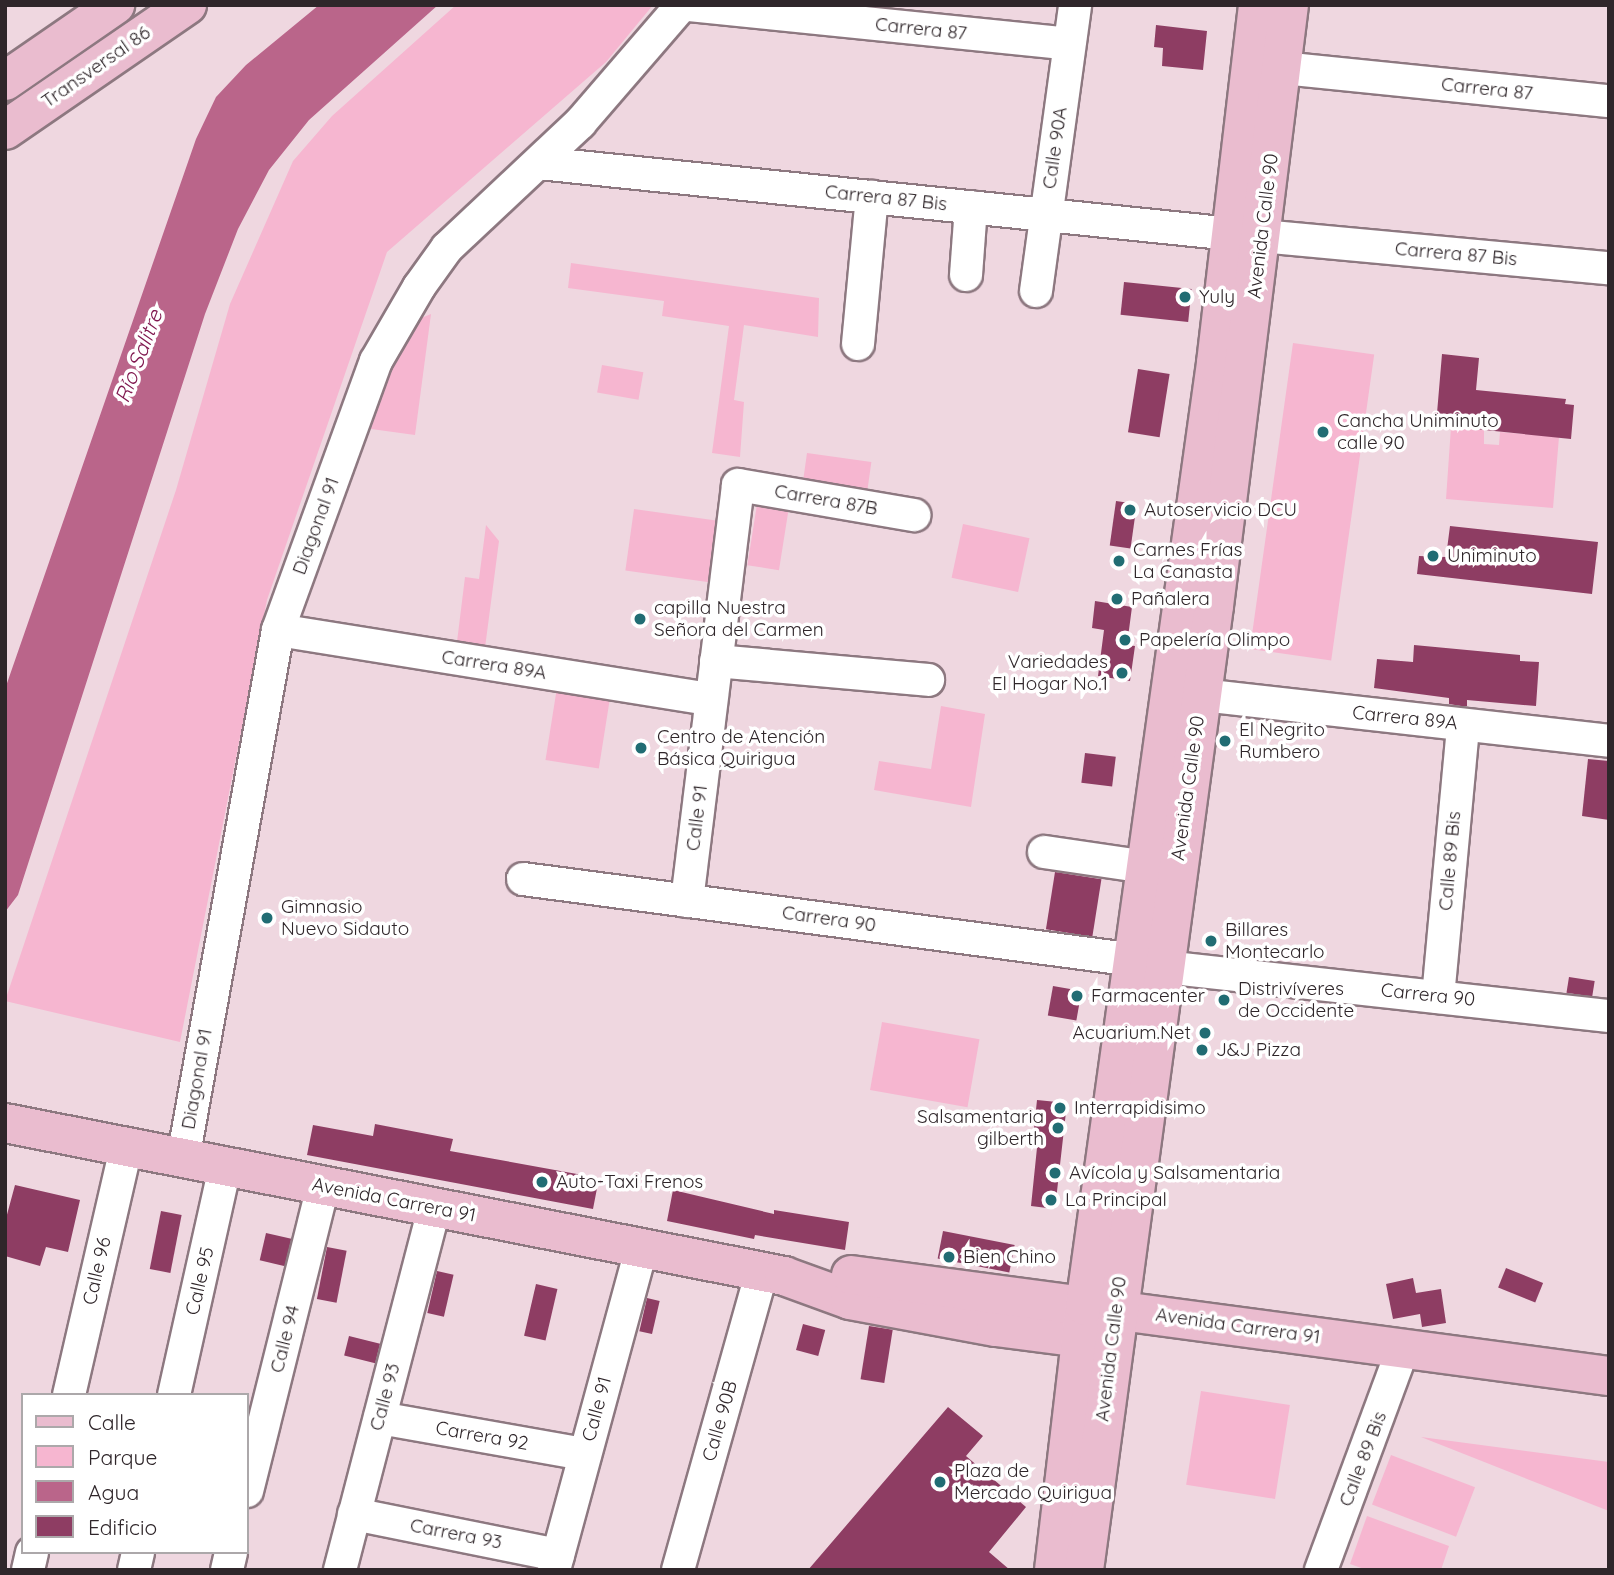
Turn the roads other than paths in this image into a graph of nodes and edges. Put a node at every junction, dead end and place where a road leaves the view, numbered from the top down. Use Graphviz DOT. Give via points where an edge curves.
graph roads {
  1 [pos="115,5"];
  2 [pos="682,5"];
  3 [pos="688,5"];
  4 [pos="1075,5"];
  5 [pos="1258,5"];
  6 [pos="1289,5"];
  7 [pos="180,10"];
  8 [pos="1069,44"];
  9 [pos="1282,68"];
  10 [pos="5,81"];
  11 [pos="1609,101"];
  12 [pos="5,130"];
  13 [pos="539,163"];
  14 [pos="872,197"];
  15 [pos="971,207"];
  16 [pos="1046,215"];
  17 [pos="1247,235"];
  18 [pos="1609,268"];
  19 [pos="966,275"];
  20 [pos="1036,291"];
  21 [pos="858,344"];
  22 [pos="738,485"];
  23 [pos="915,515"];
  24 [pos="278,630"];
  25 [pos="716,661"];
  26 [pos="928,680"];
  27 [pos="1201,695"];
  28 [pos="710,699"];
  29 [pos="1463,725"];
  30 [pos="1609,741"];
  31 [pos="1044,852"];
  32 [pos="1147,867"];
  33 [pos="523,879"];
  34 [pos="687,901"];
  35 [pos="1149,963"];
  36 [pos="1438,997"];
  37 [pos="1609,1016"];
  38 [pos="7,1132"];
  39 [pos="126,1148"];
  40 [pos="183,1159"];
  41 [pos="225,1167"];
  42 [pos="323,1186"];
  43 [pos="430,1224"];
  44 [pos="641,1249"];
  45 [pos="773,1274"];
  46 [pos="1098,1323"];
  47 [pos="996,1327"];
  48 [pos="1403,1348"];
  49 [pos="1609,1376"];
  50 [pos="69,1393"];
  51 [pos="174,1393"];
  52 [pos="1074,1404"];
  53 [pos="380,1418"];
  54 [pos="585,1454"];
  55 [pos="248,1487"];
  56 [pos="354,1514"];
  57 [pos="556,1562"];
  58 [pos="340,1570"];
  59 [pos="678,1570"];
  60 [pos="1054,1570"];
  61 [pos="1084,1570"];
  62 [pos="1321,1570"];
  1 -- 10 [label="main road, Transversal 86"];
  2 -- 13 [label="street, Diagonal 91" via="611,89"];
  3 -- 8 [label="street, Carrera 87"];
  4 -- 8 [label="street, Calle 90A"];
  5 -- 17 [label="main road, Avenida Calle 90"];
  6 -- 9 [label="main road, Avenida Calle 90"];
  7 -- 12 [label="main road, Transversal 86"];
  8 -- 16 [label="street, Calle 90A"];
  9 -- 11 [label="street, Carrera 87"];
  9 -- 17 [label="main road, Avenida Calle 90"];
  13 -- 14 [label="street, Carrera 87 Bis"];
  13 -- 24 [label="street, Diagonal 91" via="447,248 376,361"];
  14 -- 15 [label="street, Carrera 87 Bis"];
  14 -- 21 [label="street"];
  15 -- 16 [label="street, Carrera 87 Bis"];
  15 -- 19 [label="street"];
  16 -- 17 [label="street, Carrera 87 Bis"];
  16 -- 20 [label="street, Calle 90A"];
  17 -- 18 [label="street, Carrera 87 Bis"];
  17 -- 27 [label="main road, Avenida Calle 90"];
  17 -- 32 [label="main road, Avenida Calle 90"];
  22 -- 23 [label="street, Carrera 87B"];
  22 -- 25 [label="street, Calle 91"];
  24 -- 28 [label="street, Carrera 89A"];
  24 -- 40 [label="street, Diagonal 91"];
  25 -- 26 [label="street"];
  25 -- 28 [label="street, Calle 91"];
  27 -- 29 [label="street, Carrera 89A"];
  27 -- 35 [label="main road, Avenida Calle 90"];
  28 -- 34 [label="street, Calle 91"];
  29 -- 30 [label="street, Carrera 89A"];
  29 -- 36 [label="street, Calle 89 Bis"];
  31 -- 32 [label="street"];
  32 -- 35 [label="main road, Avenida Calle 90"];
  33 -- 34 [label="street, Carrera 90"];
  34 -- 35 [label="street, Carrera 90"];
  35 -- 36 [label="street, Carrera 90"];
  35 -- 46 [label="main road, Avenida Calle 90"];
  36 -- 37 [label="street, Carrera 90"];
  38 -- 39 [label="main road, Avenida Carrera 91"];
  39 -- 40 [label="main road, Avenida Carrera 91"];
  39 -- 50 [label="street, Calle 96"];
  40 -- 41 [label="main road, Avenida Carrera 91"];
  41 -- 42 [label="main road, Avenida Carrera 91"];
  41 -- 51 [label="street, Calle 95"];
  42 -- 44 [label="main road, Avenida Carrera 91"];
  42 -- 55 [label="street, Calle 94"];
  43 -- 53 [label="street, Calle 93"];
  44 -- 45 [label="main road, Avenida Carrera 91"];
  44 -- 54 [label="street, Calle 91"];
  45 -- 46 [label="main road, Avenida Carrera 91" via="841,1274"];
  45 -- 47 [label="main road, Avenida Carrera 91" via="850,1300"];
  45 -- 59 [label="street, Calle 90B"];
  46 -- 47 [label="main road, Avenida Carrera 91"];
  46 -- 48 [label="main road, Avenida Carrera 91"];
  46 -- 52 [label="main road, Avenida Calle 90"];
  46 -- 61 [label="main road, Avenida Calle 90"];
  47 -- 52 [label="main road" via="1027,1339 1051,1357"];
  48 -- 49 [label="main road, Avenida Carrera 91"];
  48 -- 62 [label="street, Calle 89 Bis"];
  52 -- 60 [label="main road, Avenida Calle 90"];
  53 -- 54 [label="street, Carrera 92"];
  53 -- 56 [label="street, Calle 93"];
  54 -- 57 [label="street, Calle 91"];
  56 -- 57 [label="street, Carrera 93"];
  56 -- 58 [label="street, Calle 93"];
}
